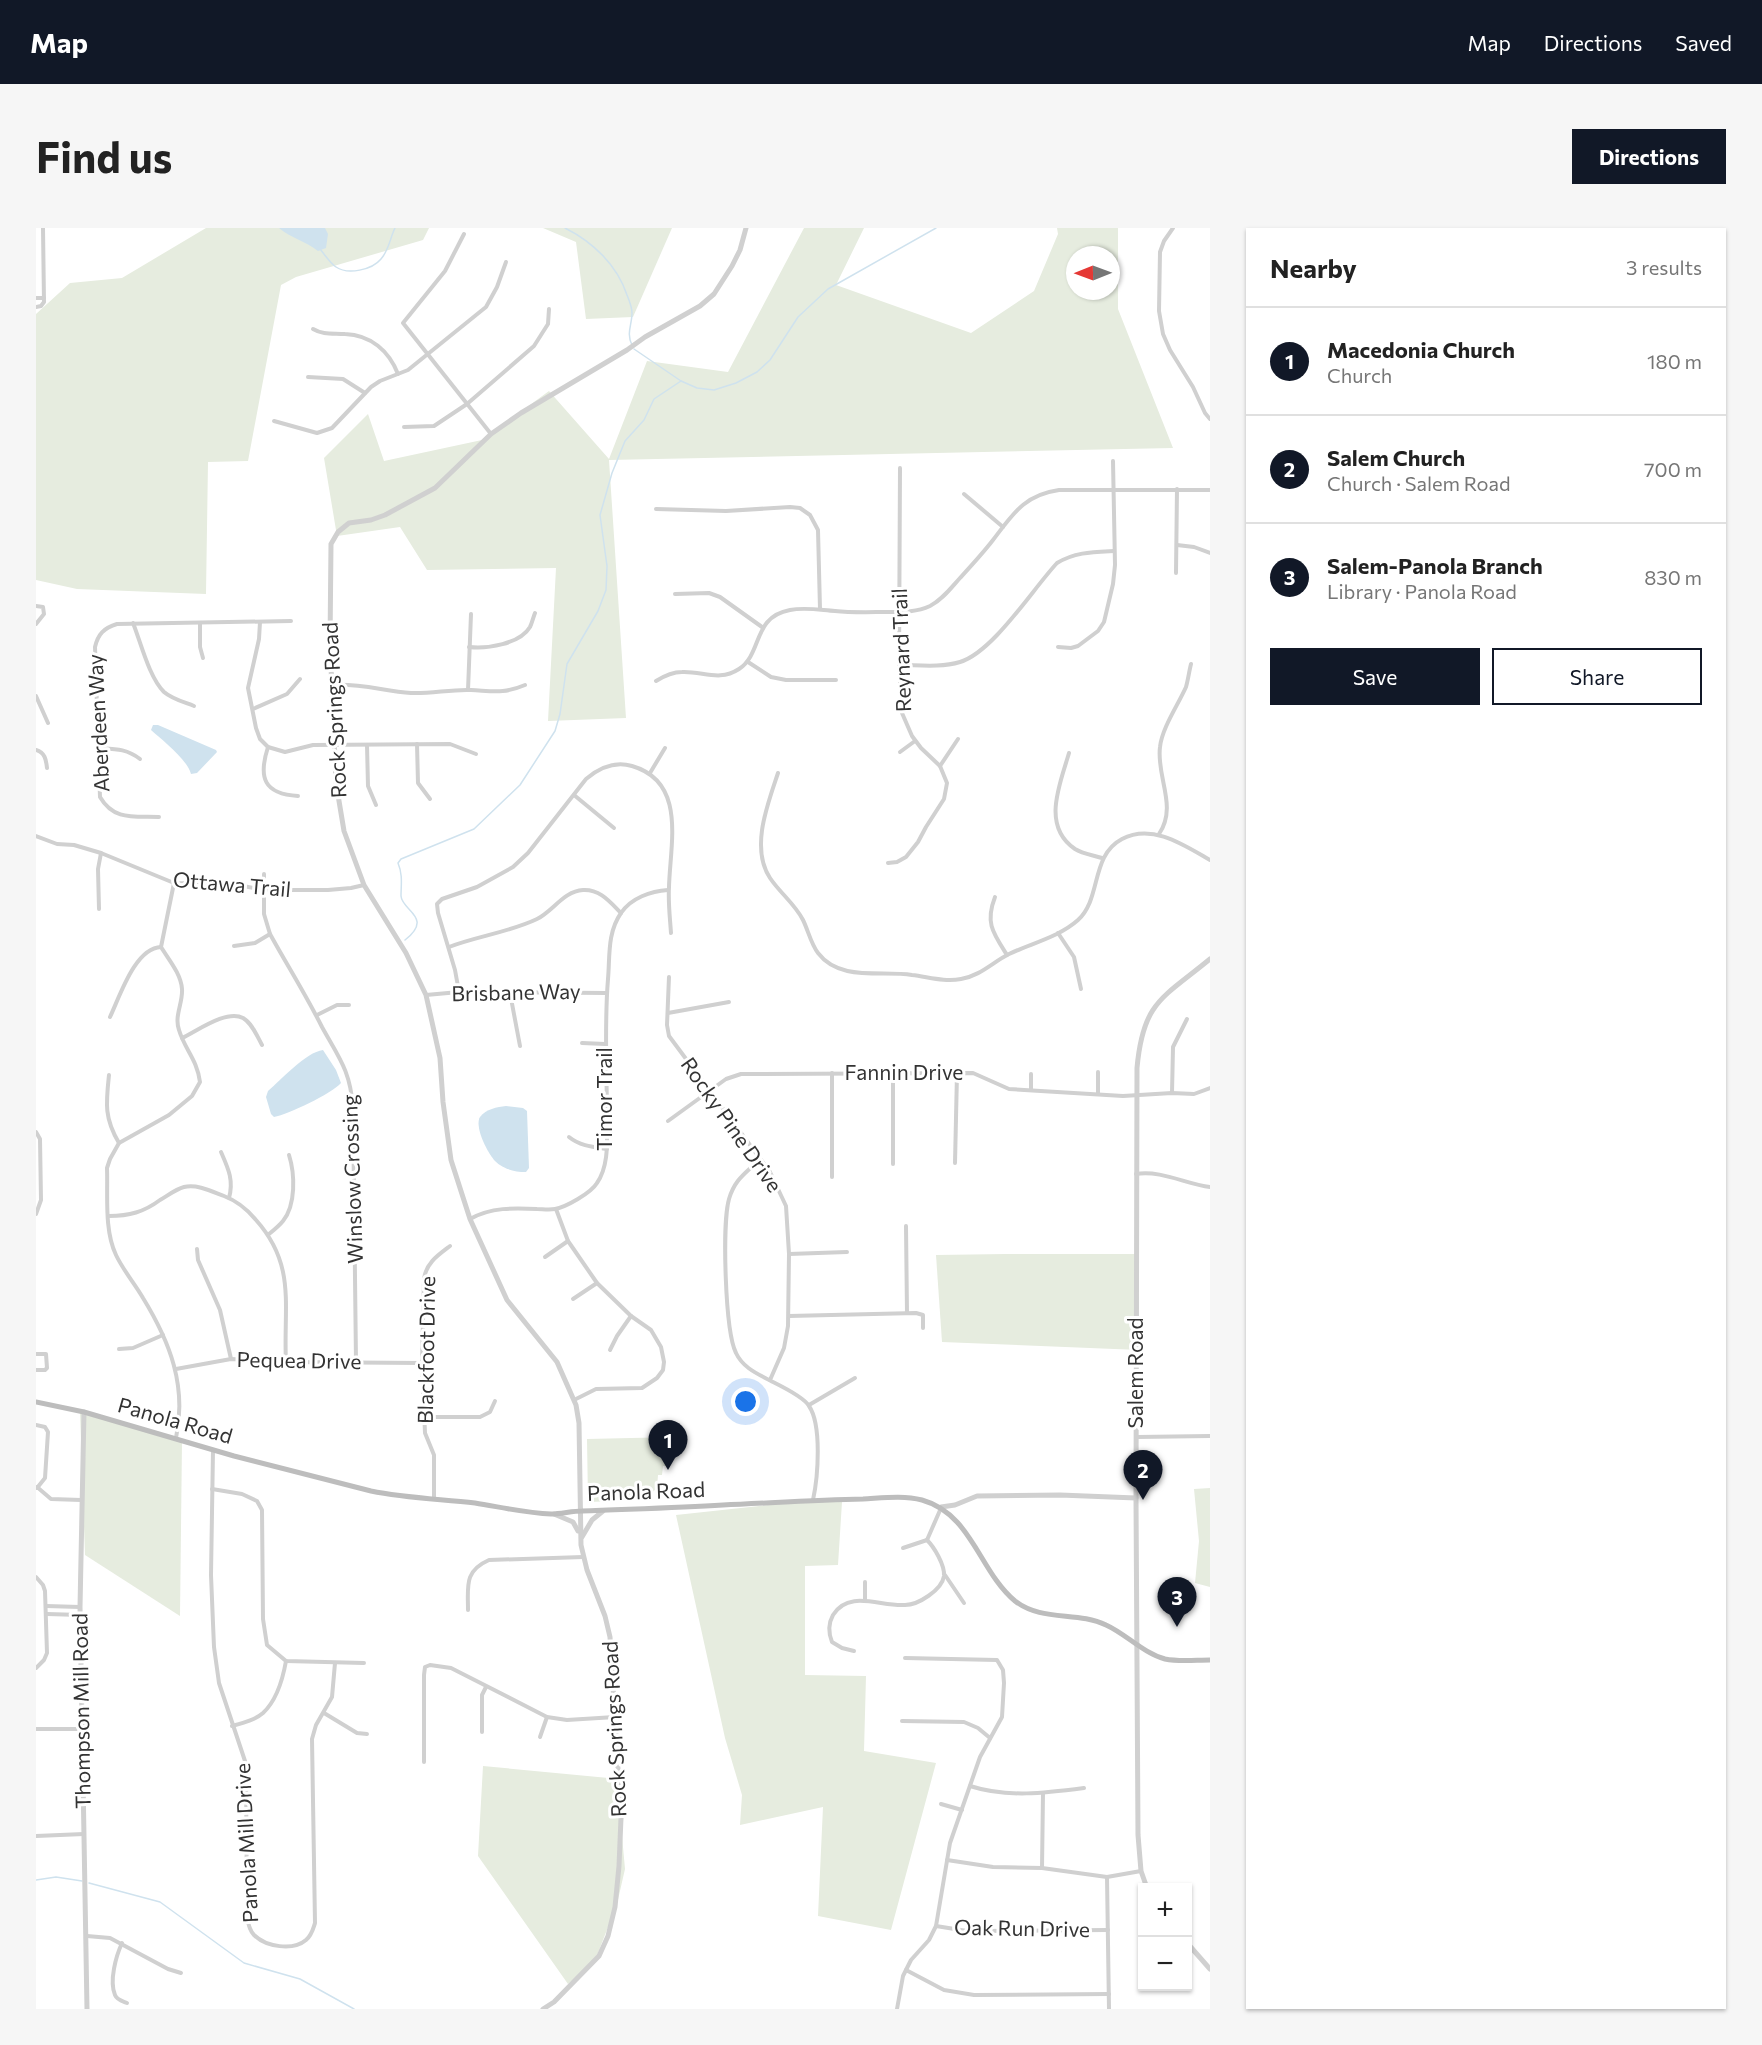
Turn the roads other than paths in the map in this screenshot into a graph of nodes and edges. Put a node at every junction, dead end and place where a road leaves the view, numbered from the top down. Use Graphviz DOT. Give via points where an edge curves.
graph roads {
  1 [pos="43,228"];
  2 [pos="746,228"];
  3 [pos="1173,228"];
  4 [pos="464,234"];
  5 [pos="506,262"];
  6 [pos="36,298"];
  7 [pos="44,298"];
  8 [pos="36,306"];
  9 [pos="549,309"];
  10 [pos="313,328"];
  11 [pos="428,355"];
  12 [pos="398,374"];
  13 [pos="309,377"];
  14 [pos="365,393"];
  15 [pos="467,404"];
  16 [pos="1210,419"];
  17 [pos="274,422"];
  18 [pos="404,427"];
  19 [pos="491,434"];
  20 [pos="1113,461"];
  21 [pos="900,468"];
  22 [pos="1115,489"];
  23 [pos="1177,489"];
  24 [pos="1210,489"];
  25 [pos="964,494"];
  26 [pos="656,509"];
  27 [pos="1002,526"];
  28 [pos="1177,545"];
  29 [pos="1114,551"];
  30 [pos="1210,552"];
  31 [pos="1176,573"];
  32 [pos="675,594"];
  33 [pos="36,606"];
  34 [pos="820,609"];
  35 [pos="898,612"];
  36 [pos="471,614"];
  37 [pos="535,614"];
  38 [pos="291,621"];
  39 [pos="260,622"];
  40 [pos="133,623"];
  41 [pos="200,623"];
  42 [pos="36,624"];
  43 [pos="762,627"];
  44 [pos="469,647"];
  45 [pos="1058,647"];
  46 [pos="203,658"];
  47 [pos="748,662"];
  48 [pos="1191,664"];
  49 [pos="899,665"];
  50 [pos="300,679"];
  51 [pos="836,680"];
  52 [pos="656,681"];
  53 [pos="333,685"];
  54 [pos="525,685"];
  55 [pos="468,690"];
  56 [pos="36,696"];
  57 [pos="194,706"];
  58 [pos="253,709"];
  59 [pos="48,723"];
  60 [pos="958,739"];
  61 [pos="915,741"];
  62 [pos="367,744"];
  63 [pos="417,744"];
  64 [pos="334,745"];
  65 [pos="268,747"];
  66 [pos="100,748"];
  67 [pos="665,748"];
  68 [pos="36,750"];
  69 [pos="900,752"];
  70 [pos="1069,753"];
  71 [pos="476,754"];
  72 [pos="140,759"];
  73 [pos="940,766"];
  74 [pos="48,768"];
  75 [pos="650,773"];
  76 [pos="778,773"];
  77 [pos="574,795"];
  78 [pos="298,796"];
  79 [pos="430,799"];
  80 [pos="376,805"];
  81 [pos="159,816"];
  82 [pos="614,828"];
  83 [pos="1159,834"];
  84 [pos="36,836"];
  85 [pos="100,853"];
  86 [pos="1102,858"];
  87 [pos="1210,860"];
  88 [pos="888,863"];
  89 [pos="264,874"];
  90 [pos="174,883"];
  91 [pos="364,885"];
  92 [pos="264,890"];
  93 [pos="668,890"];
  94 [pos="995,897"];
  95 [pos="99,909"];
  96 [pos="621,913"];
  97 [pos="671,933"];
  98 [pos="1058,933"];
  99 [pos="270,934"];
  100 [pos="234,946"];
  101 [pos="161,947"];
  102 [pos="449,947"];
  103 [pos="1007,955"];
  104 [pos="1210,959"];
  105 [pos="669,977"];
  106 [pos="1081,989"];
  107 [pos="459,992"];
  108 [pos="510,993"];
  109 [pos="607,993"];
  110 [pos="426,995"];
  111 [pos="729,1002"];
  112 [pos="348,1005"];
  113 [pos="668,1013"];
  114 [pos="316,1015"];
  115 [pos="110,1017"];
  116 [pos="1187,1019"];
  117 [pos="182,1038"];
  118 [pos="582,1043"];
  119 [pos="606,1044"];
  120 [pos="262,1045"];
  121 [pos="520,1046"];
  122 [pos="1098,1072"];
  123 [pos="832,1073"];
  124 [pos="957,1073"];
  125 [pos="893,1074"];
  126 [pos="1031,1074"];
  127 [pos="109,1075"];
  128 [pos="1210,1088"];
  129 [pos="1031,1090"];
  130 [pos="708,1091"];
  131 [pos="1172,1093"];
  132 [pos="1098,1094"];
  133 [pos="1137,1095"];
  134 [pos="668,1121"];
  135 [pos="36,1132"];
  136 [pos="569,1137"];
  137 [pos="119,1143"];
  138 [pos="607,1149"];
  139 [pos="38,1150"];
  140 [pos="221,1152"];
  141 [pos="289,1155"];
  142 [pos="759,1160"];
  143 [pos="956,1163"];
  144 [pos="893,1164"];
  145 [pos="1135,1174"];
  146 [pos="832,1177"];
  147 [pos="1210,1187"];
  148 [pos="229,1198"];
  149 [pos="556,1209"];
  150 [pos="36,1214"];
  151 [pos="109,1216"];
  152 [pos="470,1219"];
  153 [pos="906,1226"];
  154 [pos="269,1234"];
  155 [pos="568,1240"];
  156 [pos="450,1246"];
  157 [pos="197,1249"];
  158 [pos="847,1252"];
  159 [pos="789,1254"];
  160 [pos="545,1257"];
  161 [pos="597,1283"];
  162 [pos="573,1299"];
  163 [pos="907,1313"];
  164 [pos="631,1316"];
  165 [pos="789,1316"];
  166 [pos="923,1328"];
  167 [pos="163,1335"];
  168 [pos="119,1349"];
  169 [pos="610,1350"];
  170 [pos="36,1354"];
  171 [pos="231,1359"];
  172 [pos="286,1362"];
  173 [pos="356,1362"];
  174 [pos="422,1363"];
  175 [pos="176,1369"];
  176 [pos="36,1370"];
  177 [pos="855,1378"];
  178 [pos="771,1380"];
  179 [pos="574,1400"];
  180 [pos="495,1401"];
  181 [pos="36,1402"];
  182 [pos="809,1405"];
  183 [pos="84,1412"];
  184 [pos="425,1417"];
  185 [pos="36,1425"];
  186 [pos="1210,1436"];
  187 [pos="1137,1437"];
  188 [pos="177,1438"];
  189 [pos="213,1449"];
  190 [pos="37,1487"];
  191 [pos="212,1489"];
  192 [pos="434,1498"];
  193 [pos="1136,1498"];
  194 [pos="81,1500"];
  195 [pos="813,1500"];
  196 [pos="955,1505"];
  197 [pos="941,1507"];
  198 [pos="580,1511"];
  199 [pos="603,1511"];
  200 [pos="554,1514"];
  201 [pos="950,1515"];
  202 [pos="581,1538"];
  203 [pos="927,1540"];
  204 [pos="903,1548"];
  205 [pos="583,1557"];
  206 [pos="944,1575"];
  207 [pos="36,1577"];
  208 [pos="865,1582"];
  209 [pos="865,1600"];
  210 [pos="964,1603"];
  211 [pos="46,1606"];
  212 [pos="80,1607"];
  213 [pos="468,1610"];
  214 [pos="46,1614"];
  215 [pos="81,1615"];
  216 [pos="1137,1645"];
  217 [pos="854,1651"];
  218 [pos="905,1658"];
  219 [pos="1210,1660"];
  220 [pos="286,1661"];
  221 [pos="335,1663"];
  222 [pos="364,1663"];
  223 [pos="36,1668"];
  224 [pos="486,1687"];
  225 [pos="324,1713"];
  226 [pos="547,1717"];
  227 [pos="615,1717"];
  228 [pos="902,1721"];
  229 [pos="232,1726"];
  230 [pos="36,1729"];
  231 [pos="82,1729"];
  232 [pos="482,1732"];
  233 [pos="367,1734"];
  234 [pos="540,1737"];
  235 [pos="990,1738"];
  236 [pos="424,1762"];
  237 [pos="970,1786"];
  238 [pos="1084,1788"];
  239 [pos="1043,1793"];
  240 [pos="941,1804"];
  241 [pos="962,1810"];
  242 [pos="84,1834"];
  243 [pos="36,1836"];
  244 [pos="947,1860"];
  245 [pos="1042,1868"];
  246 [pos="1141,1871"];
  247 [pos="1107,1876"];
  248 [pos="1146,1883"];
  249 [pos="936,1926"];
  250 [pos="1108,1930"];
  251 [pos="87,1936"];
  252 [pos="122,1943"];
  253 [pos="1192,1949"];
  254 [pos="1210,1969"];
  255 [pos="906,1970"];
  256 [pos="181,1973"];
  257 [pos="1109,1994"];
  258 [pos="554,2002"];
  259 [pos="127,2003"];
  260 [pos="87,2009"];
  261 [pos="543,2009"];
  262 [pos="559,2009"];
  263 [pos="897,2009"];
  264 [pos="1109,2009"];
  1 -- 7 [label="street"];
  2 -- 19 [label="street, Rock Springs Road" via="732,266 714,294 700,306"];
  3 -- 16 [label="street" via="1160,252 1160,323 1167,345"];
  4 -- 11 [label="street" via="445,271 403,323"];
  5 -- 11 [label="street" via="486,307"];
  6 -- 7 [label="street"];
  7 -- 8 [label="street" via="43,304"];
  9 -- 15 [label="street" via="548,324 534,346"];
  10 -- 12 [label="street" via="366,338 384,350"];
  11 -- 12 [label="street"];
  11 -- 15 [label="street"];
  12 -- 14 [label="street"];
  13 -- 14 [label="street" via="343,379"];
  14 -- 17 [label="street" via="326,431 309,432"];
  15 -- 18 [label="street" via="434,426"];
  15 -- 19 [label="street"];
  19 -- 53 [label="street, Rock Springs Road" via="435,488 385,515 349,523 334,538 330,644"];
  20 -- 22 [label="street"];
  21 -- 35 [label="street, Reynard Trail"];
  22 -- 23 [label="street"];
  22 -- 27 [label="street" via="1042,494 1025,502"];
  22 -- 29 [label="street"];
  23 -- 24 [label="street"];
  23 -- 28 [label="street"];
  25 -- 27 [label="street"];
  26 -- 34 [label="street" via="790,507 805,511 818,530"];
  27 -- 35 [label="street" via="939,600 923,609"];
  28 -- 30 [label="street"];
  28 -- 31 [label="street"];
  29 -- 45 [label="street" via="1113,584 1104,622 1078,646"];
  29 -- 49 [label="street" via="1081,553 1057,562 992,641 969,659 946,665"];
  32 -- 43 [label="street" via="709,593 720,597"];
  33 -- 42 [label="street" via="43,607 44,614"];
  34 -- 35 [label="street"];
  34 -- 43 [label="street" via="788,610"];
  35 -- 49 [label="street, Reynard Trail"];
  36 -- 44 [label="street"];
  37 -- 44 [label="street" via="522,635 494,647"];
  38 -- 39 [label="street, Aberdeen Way"];
  39 -- 41 [label="street, Aberdeen Way"];
  39 -- 58 [label="street" via="260,639 248,681"];
  40 -- 41 [label="street, Aberdeen Way"];
  40 -- 57 [label="street" via="155,680 171,697"];
  40 -- 66 [label="street, Aberdeen Way" via="107,627 94,647"];
  41 -- 46 [label="street"];
  43 -- 47 [label="street"];
  44 -- 55 [label="street"];
  47 -- 51 [label="street" via="771,677"];
  47 -- 52 [label="street" via="722,676 681,672"];
  48 -- 83 [label="street" via="1187,684 1160,747 1159,765 1167,804"];
  49 -- 61 [label="street, Reynard Trail" via="902,713"];
  50 -- 58 [label="street" via="287,694"];
  53 -- 55 [label="street" via="413,693"];
  53 -- 64 [label="street, Rock Springs Road"];
  54 -- 55 [label="street" via="501,693"];
  56 -- 59 [label="street"];
  58 -- 65 [label="street" via="258,734"];
  60 -- 73 [label="street"];
  61 -- 69 [label="street"];
  61 -- 73 [label="street, Reynard Trail"];
  62 -- 63 [label="street"];
  62 -- 64 [label="street"];
  62 -- 80 [label="street" via="368,786"];
  63 -- 71 [label="street" via="450,744"];
  63 -- 79 [label="street" via="418,783"];
  64 -- 65 [label="street" via="285,752"];
  64 -- 91 [label="street, Rock Springs Road" via="344,831"];
  65 -- 78 [label="street" via="263,761 268,784 276,793"];
  66 -- 72 [label="street" via="122,749"];
  66 -- 81 [label="street, Aberdeen Way" via="100,797 106,807 126,816"];
  67 -- 75 [label="street"];
  68 -- 74 [label="street" via="45,757"];
  70 -- 86 [label="street" via="1054,806 1057,824 1077,850"];
  73 -- 88 [label="street" via="947,783 944,799 906,857"];
  75 -- 77 [label="street" via="627,764 610,765 592,774"];
  75 -- 93 [label="street" via="664,790 672,814"];
  76 -- 103 [label="street" via="761,836 761,855 765,870 802,919 825,960 848,972 911,974 944,980 980,973"];
  77 -- 82 [label="street"];
  77 -- 102 [label="street" via="513,867 437,904"];
  83 -- 86 [label="street" via="1143,832 1121,839"];
  83 -- 87 [label="street"];
  84 -- 85 [label="street, Ottawa Trail"];
  85 -- 90 [label="street, Ottawa Trail"];
  85 -- 95 [label="street"];
  86 -- 98 [label="street" via="1085,912"];
  89 -- 92 [label="street, Winslow Crossing"];
  90 -- 92 [label="street, Ottawa Trail" via="233,884"];
  90 -- 101 [label="street"];
  91 -- 92 [label="street, Ottawa Trail" via="328,890"];
  91 -- 110 [label="street, Rock Springs Road" via="406,952"];
  92 -- 99 [label="street, Winslow Crossing" via="264,914"];
  93 -- 96 [label="street" via="644,895"];
  93 -- 97 [label="street"];
  94 -- 103 [label="street" via="990,921"];
  96 -- 102 [label="street" via="600,894 582,890 573,892 538,919"];
  96 -- 109 [label="street, Timor Trail" via="611,935"];
  98 -- 103 [label="street"];
  98 -- 106 [label="street" via="1074,957"];
  99 -- 100 [label="street" via="255,943"];
  99 -- 114 [label="street, Winslow Crossing"];
  101 -- 115 [label="street" via="143,954"];
  101 -- 117 [label="street" via="182,988 177,1020"];
  102 -- 107 [label="street"];
  104 -- 133 [label="street, Salem Road" via="1165,995 1148,1017 1139,1044"];
  105 -- 113 [label="street, Rocky Pine Drive"];
  107 -- 108 [label="street, Brisbane Way"];
  107 -- 110 [label="street, Brisbane Way"];
  108 -- 109 [label="street, Brisbane Way"];
  108 -- 121 [label="street"];
  109 -- 119 [label="street, Timor Trail"];
  110 -- 152 [label="street, Rock Springs Road" via="440,1058 451,1160"];
  111 -- 113 [label="street"];
  112 -- 114 [label="street" via="337,1005"];
  113 -- 130 [label="street, Rocky Pine Drive" via="669,1036"];
  114 -- 173 [label="street, Winslow Crossing" via="343,1064 354,1107"];
  116 -- 131 [label="street" via="1173,1047"];
  117 -- 120 [label="street" via="219,1019 236,1016 250,1023"];
  117 -- 137 [label="street" via="198,1067 197,1089 169,1114"];
  118 -- 119 [label="street"];
  119 -- 138 [label="street, Timor Trail"];
  122 -- 132 [label="street"];
  123 -- 125 [label="street, Fannin Drive"];
  123 -- 130 [label="street, Fannin Drive" via="741,1074"];
  123 -- 146 [label="street"];
  124 -- 125 [label="street, Fannin Drive"];
  124 -- 129 [label="street, Fannin Drive" via="973,1073 1009,1089"];
  124 -- 143 [label="street"];
  125 -- 144 [label="street"];
  126 -- 129 [label="street"];
  127 -- 137 [label="street" via="106,1103 110,1127"];
  128 -- 131 [label="street, Fannin Drive" via="1194,1094"];
  129 -- 132 [label="street, Fannin Drive"];
  130 -- 134 [label="street, Fannin Drive"];
  130 -- 142 [label="street, Rocky Pine Drive"];
  131 -- 133 [label="street, Fannin Drive"];
  132 -- 133 [label="street, Fannin Drive"];
  133 -- 145 [label="street, Salem Road"];
  135 -- 139 [label="street" via="40,1139"];
  136 -- 138 [label="street" via="587,1146"];
  137 -- 151 [label="street" via="108,1168"];
  138 -- 149 [label="street, Timor Trail" via="604,1168 593,1188"];
  139 -- 150 [label="street" via="41,1200"];
  140 -- 148 [label="street" via="231,1178"];
  141 -- 154 [label="street" via="293,1182 288,1212"];
  142 -- 159 [label="street, Rocky Pine Drive" via="774,1179 786,1206"];
  142 -- 178 [label="street" via="738,1180 727,1208 728,1319 736,1353 755,1373"];
  145 -- 147 [label="street" via="1158,1174"];
  145 -- 187 [label="street, Salem Road"];
  148 -- 151 [label="street" via="201,1187 184,1187 146,1210"];
  148 -- 154 [label="street" via="245,1207"];
  149 -- 152 [label="street, Timor Trail" via="506,1208 481,1212"];
  149 -- 155 [label="street"];
  151 -- 167 [label="street" via="116,1255"];
  152 -- 179 [label="street, Rock Springs Road" via="507,1300 557,1362"];
  153 -- 163 [label="street"];
  154 -- 172 [label="street" via="284,1272"];
  155 -- 160 [label="street"];
  155 -- 161 [label="street"];
  156 -- 174 [label="street, Blackfoot Drive" via="433,1258 425,1272"];
  157 -- 171 [label="street" via="220,1310"];
  158 -- 159 [label="street"];
  159 -- 165 [label="street, Rocky Pine Drive"];
  161 -- 162 [label="street"];
  161 -- 164 [label="street"];
  163 -- 165 [label="street"];
  163 -- 166 [label="street" via="923,1315"];
  164 -- 169 [label="street"];
  164 -- 179 [label="street" via="658,1339 663,1370 642,1388 596,1389"];
  165 -- 178 [label="street, Rocky Pine Drive" via="784,1348"];
  167 -- 168 [label="street" via="133,1348"];
  167 -- 175 [label="street"];
  170 -- 176 [label="street" via="46,1354 48,1368"];
  171 -- 172 [label="street, Pequea Drive"];
  171 -- 175 [label="street, Pequea Drive"];
  172 -- 173 [label="street, Pequea Drive"];
  173 -- 174 [label="street, Pequea Drive"];
  174 -- 184 [label="street, Blackfoot Drive"];
  175 -- 188 [label="street" via="180,1409"];
  177 -- 182 [label="street"];
  178 -- 182 [label="street"];
  179 -- 198 [label="street, Rock Springs Road" via="579,1423"];
  180 -- 184 [label="street" via="490,1412 480,1417"];
  181 -- 183 [label="main road, Panola Road"];
  182 -- 195 [label="street" via="816,1423"];
  183 -- 188 [label="main road, Panola Road"];
  183 -- 194 [label="street, Thompson Mill Road"];
  184 -- 192 [label="street, Blackfoot Drive" via="425,1433 434,1455"];
  185 -- 190 [label="street" via="48,1432 45,1478"];
  186 -- 187 [label="street"];
  187 -- 193 [label="street, Salem Road"];
  188 -- 189 [label="main road, Panola Road"];
  189 -- 191 [label="street, Panola Mill Drive"];
  189 -- 192 [label="main road, Panola Road" via="371,1491"];
  190 -- 194 [label="street" via="51,1499"];
  191 -- 220 [label="street" via="242,1494 257,1501 262,1510 265,1639 270,1649"];
  191 -- 229 [label="street, Panola Mill Drive" via="214,1647 219,1683"];
  192 -- 200 [label="main road, Panola Road"];
  193 -- 196 [label="street" via="986,1496"];
  193 -- 216 [label="street, Salem Road"];
  194 -- 212 [label="street, Thompson Mill Road"];
  195 -- 197 [label="main road, Panola Road" via="904,1498"];
  195 -- 199 [label="main road, Panola Road"];
  196 -- 197 [label="street"];
  196 -- 201 [label="street"];
  197 -- 201 [label="main road, Panola Road"];
  197 -- 203 [label="street"];
  198 -- 199 [label="main road, Panola Road"];
  198 -- 200 [label="main road, Panola Road"];
  198 -- 202 [label="street, Rock Springs Road"];
  199 -- 202 [label="street"];
  200 -- 202 [label="street" via="573,1522"];
  201 -- 216 [label="main road, Panola Road" via="965,1530 1002,1588 1015,1600 1040,1613 1106,1625"];
  202 -- 205 [label="street, Rock Springs Road"];
  203 -- 204 [label="street"];
  203 -- 206 [label="street"];
  205 -- 213 [label="street" via="489,1560 475,1568 467,1583"];
  205 -- 227 [label="street, Rock Springs Road" via="610,1637"];
  206 -- 209 [label="street" via="935,1591 917,1603"];
  206 -- 210 [label="street"];
  207 -- 211 [label="street" via="43,1585"];
  208 -- 209 [label="street"];
  209 -- 217 [label="street" via="842,1605 829,1627 832,1642"];
  211 -- 212 [label="street"];
  211 -- 214 [label="street"];
  212 -- 215 [label="street, Thompson Mill Road"];
  214 -- 215 [label="street"];
  214 -- 223 [label="street" via="46,1653"];
  215 -- 231 [label="street, Thompson Mill Road"];
  216 -- 219 [label="main road, Panola Road" via="1165,1659"];
  216 -- 246 [label="street, Salem Road"];
  218 -- 235 [label="street" via="997,1660 1003,1670 1004,1701 1002,1717"];
  220 -- 221 [label="street"];
  220 -- 229 [label="street" via="280,1683 264,1712"];
  221 -- 222 [label="street"];
  221 -- 225 [label="street, Panola Mill Drive" via="334,1689"];
  224 -- 226 [label="street"];
  224 -- 232 [label="street" via="482,1695"];
  224 -- 236 [label="street" via="445,1666 425,1667"];
  225 -- 229 [label="street, Panola Mill Drive" via="312,1740 315,1923 312,1934 296,1945 266,1942 249,1927 246,1764"];
  225 -- 233 [label="street" via="357,1734"];
  226 -- 227 [label="street"];
  226 -- 234 [label="street"];
  227 -- 258 [label="street, Rock Springs Road" via="621,1835 615,1907 599,1956"];
  228 -- 235 [label="street" via="964,1722"];
  230 -- 231 [label="street"];
  231 -- 242 [label="street, Thompson Mill Road"];
  235 -- 237 [label="street"];
  237 -- 239 [label="street" via="1000,1793"];
  237 -- 241 [label="street"];
  238 -- 239 [label="street"];
  239 -- 245 [label="street"];
  240 -- 241 [label="street"];
  241 -- 244 [label="street"];
  242 -- 243 [label="street"];
  242 -- 251 [label="street, Thompson Mill Road"];
  244 -- 245 [label="street" via="993,1867"];
  244 -- 249 [label="street"];
  245 -- 247 [label="street"];
  246 -- 247 [label="street"];
  246 -- 248 [label="street, Salem Road"];
  247 -- 250 [label="street"];
  249 -- 250 [label="street, Oak Run Drive" via="967,1931"];
  249 -- 255 [label="street"];
  250 -- 257 [label="street"];
  251 -- 252 [label="street"];
  251 -- 260 [label="street, Thompson Mill Road"];
  252 -- 256 [label="street"];
  252 -- 259 [label="street" via="116,1956 114,1995"];
  253 -- 254 [label="street"];
  255 -- 257 [label="street" via="944,1990 974,1995"];
  255 -- 263 [label="street"];
  257 -- 264 [label="street"];
  258 -- 261 [label="street, Rock Springs Road"];
  258 -- 262 [label="street"];
}
